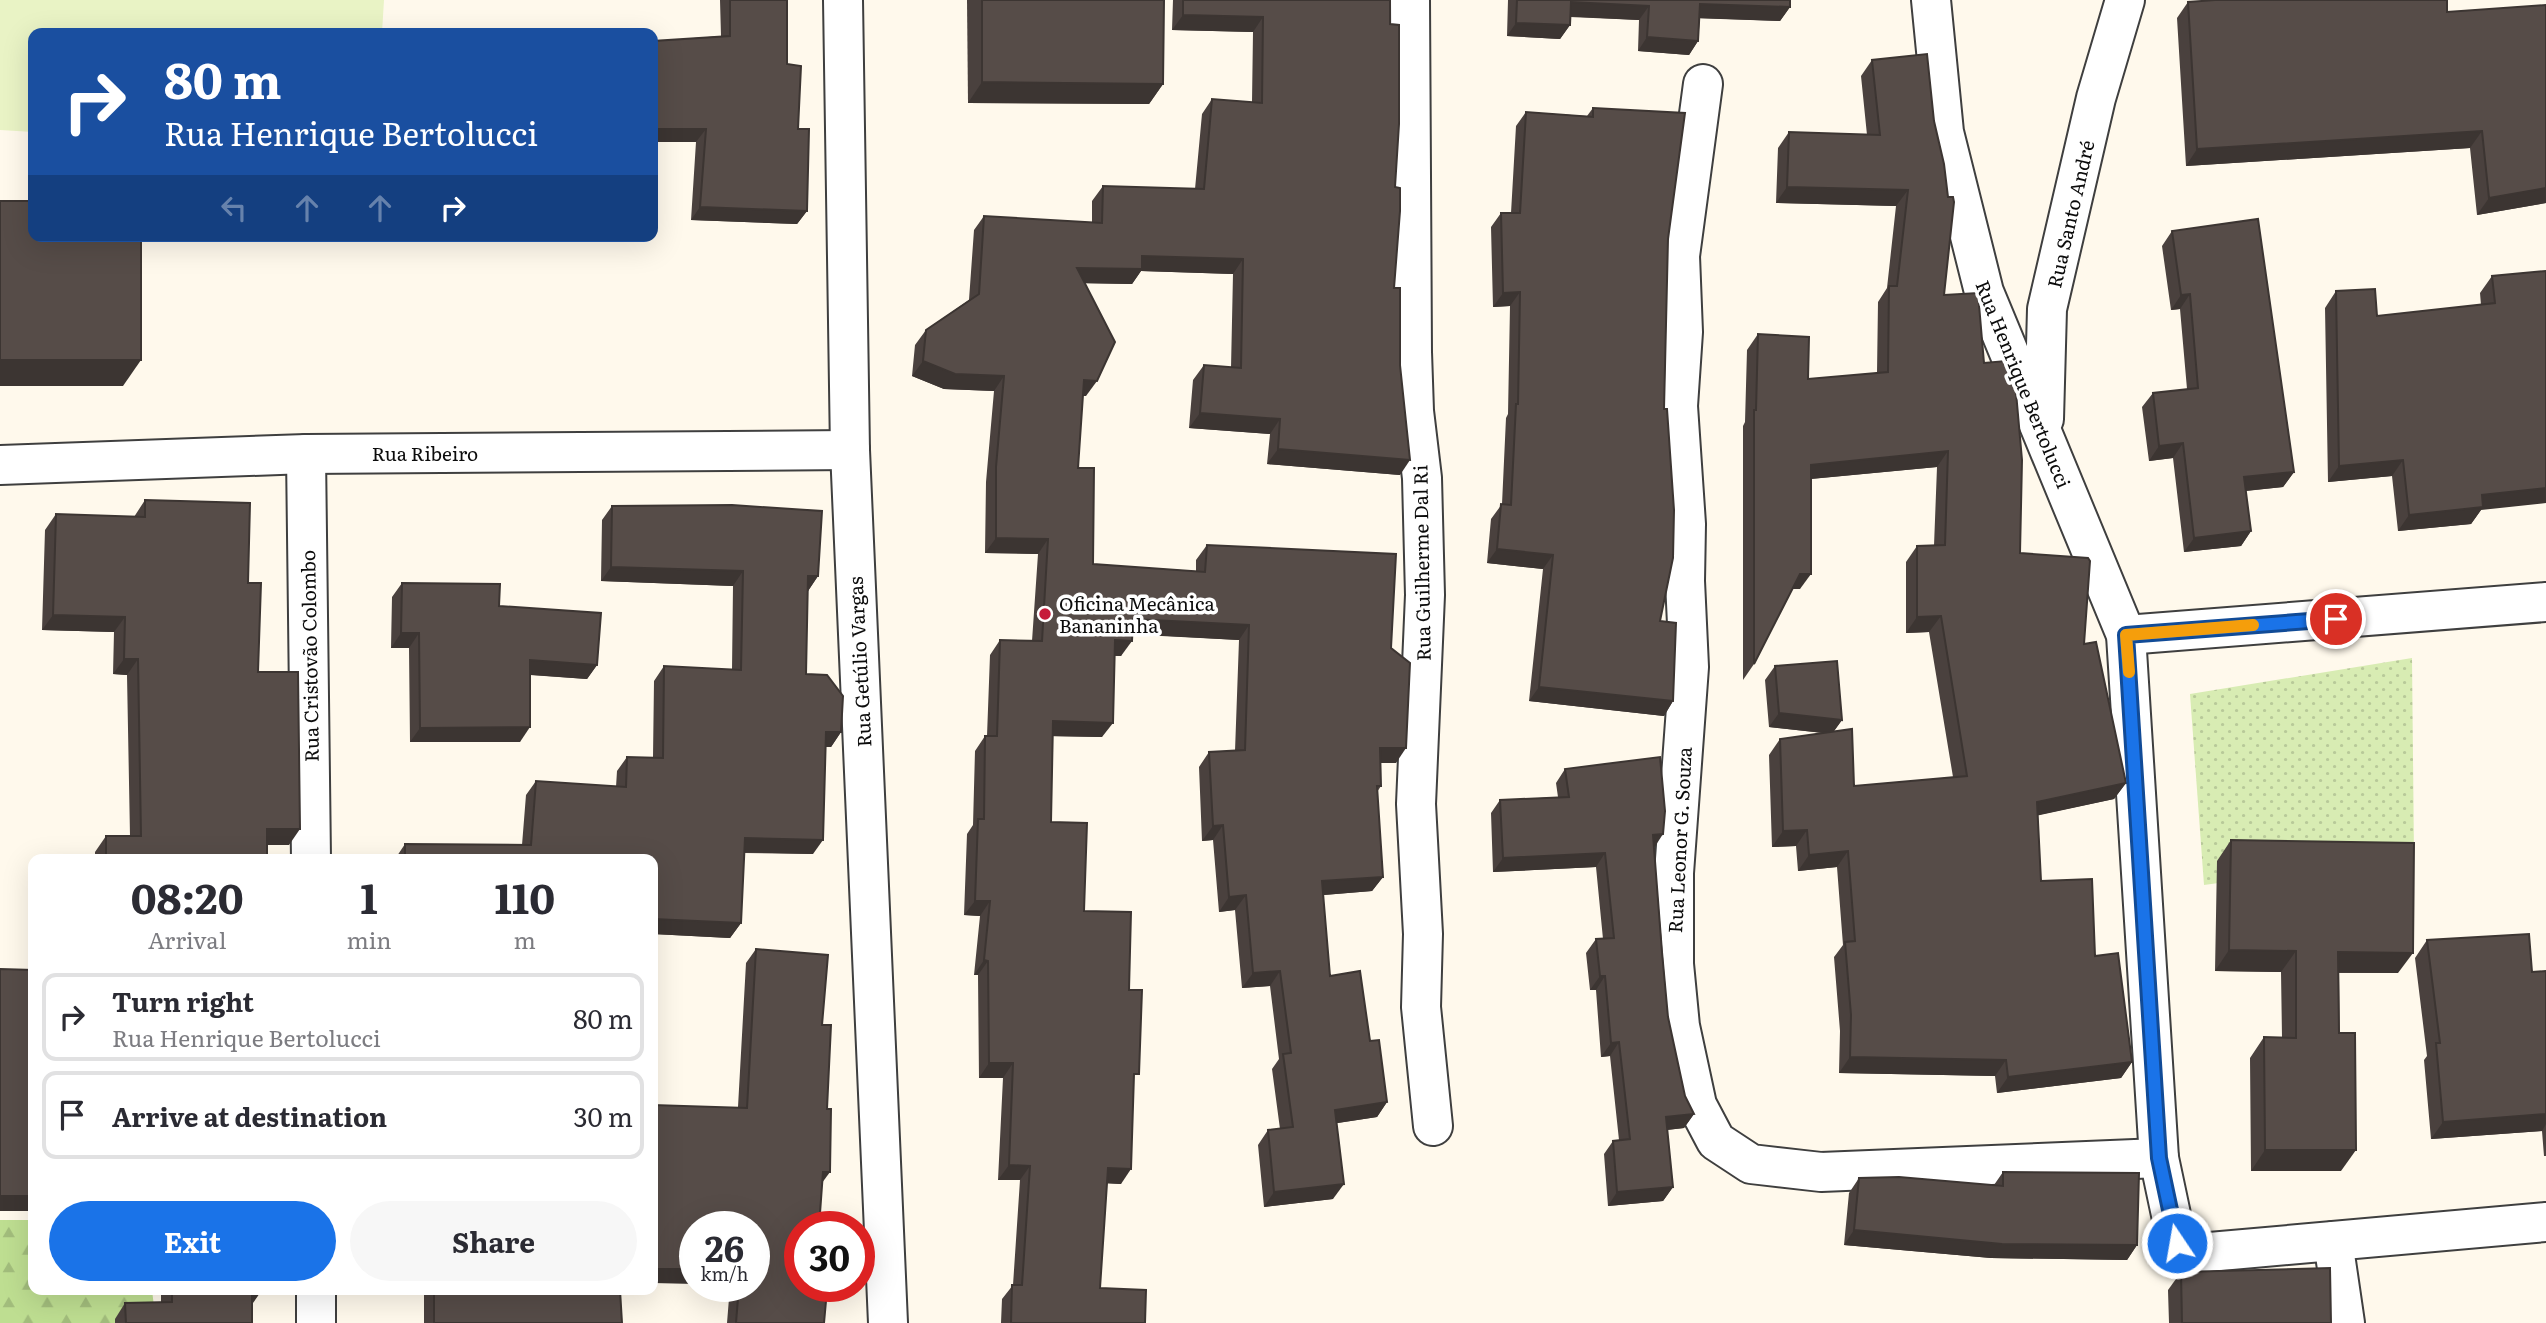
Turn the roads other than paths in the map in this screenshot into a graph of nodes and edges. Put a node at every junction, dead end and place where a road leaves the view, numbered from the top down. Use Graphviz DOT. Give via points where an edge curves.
graph roads {
  1 [pos="843,0"];
  2 [pos="1410,0"];
  3 [pos="1931,0"];
  4 [pos="2125,0"];
  5 [pos="1703,84"];
  6 [pos="2044,433"];
  7 [pos="850,450"];
  8 [pos="306,454"];
  9 [pos="0,465"];
  10 [pos="2546,602"];
  11 [pos="2126,635"];
  12 [pos="311,854"];
  13 [pos="1433,1126"];
  14 [pos="2159,1158"];
  15 [pos="2546,1222"];
  16 [pos="2333,1241"];
  17 [pos="316,1295"];
  18 [pos="316,1323"];
  19 [pos="888,1323"];
  20 [pos="2345,1323"];
  1 -- 7 [label="street, Rua Getúlio Vargas"];
  2 -- 13 [label="street, Rua Guilherme Dal Ri" via="1412,352 1425,595 1416,804 1423,934 1421,1007"];
  3 -- 6 [label="street, Rua Henrique Bertolucci" via="1944,132 1984,292"];
  4 -- 6 [label="street, Rua Santo André" via="2096,97 2047,309"];
  5 -- 14 [label="street, Rua Leonor G. Souza" via="1680,256 1683,332 1678,407 1689,667 1674,873 1674,964 1680,1027 1697,1105 1716,1141 1751,1164 1774,1169 1821,1172"];
  6 -- 11 [label="street, Rua Henrique Bertolucci"];
  7 -- 8 [label="street, Rua Ribeiro"];
  7 -- 19 [label="street, Rua Getúlio Vargas"];
  8 -- 9 [label="street, Rua Ribeiro"];
  8 -- 12 [label="street, Rua Cristovão Colombo"];
  10 -- 11 [label="street"];
  11 -- 14 [label="street, Rua Henrique Bertolucci"];
  14 -- 16 [label="street, Rua Henrique Bertolucci" via="2177,1243 2187,1254"];
  15 -- 16 [label="street"];
  16 -- 20 [label="street"];
  17 -- 18 [label="street"];
}
